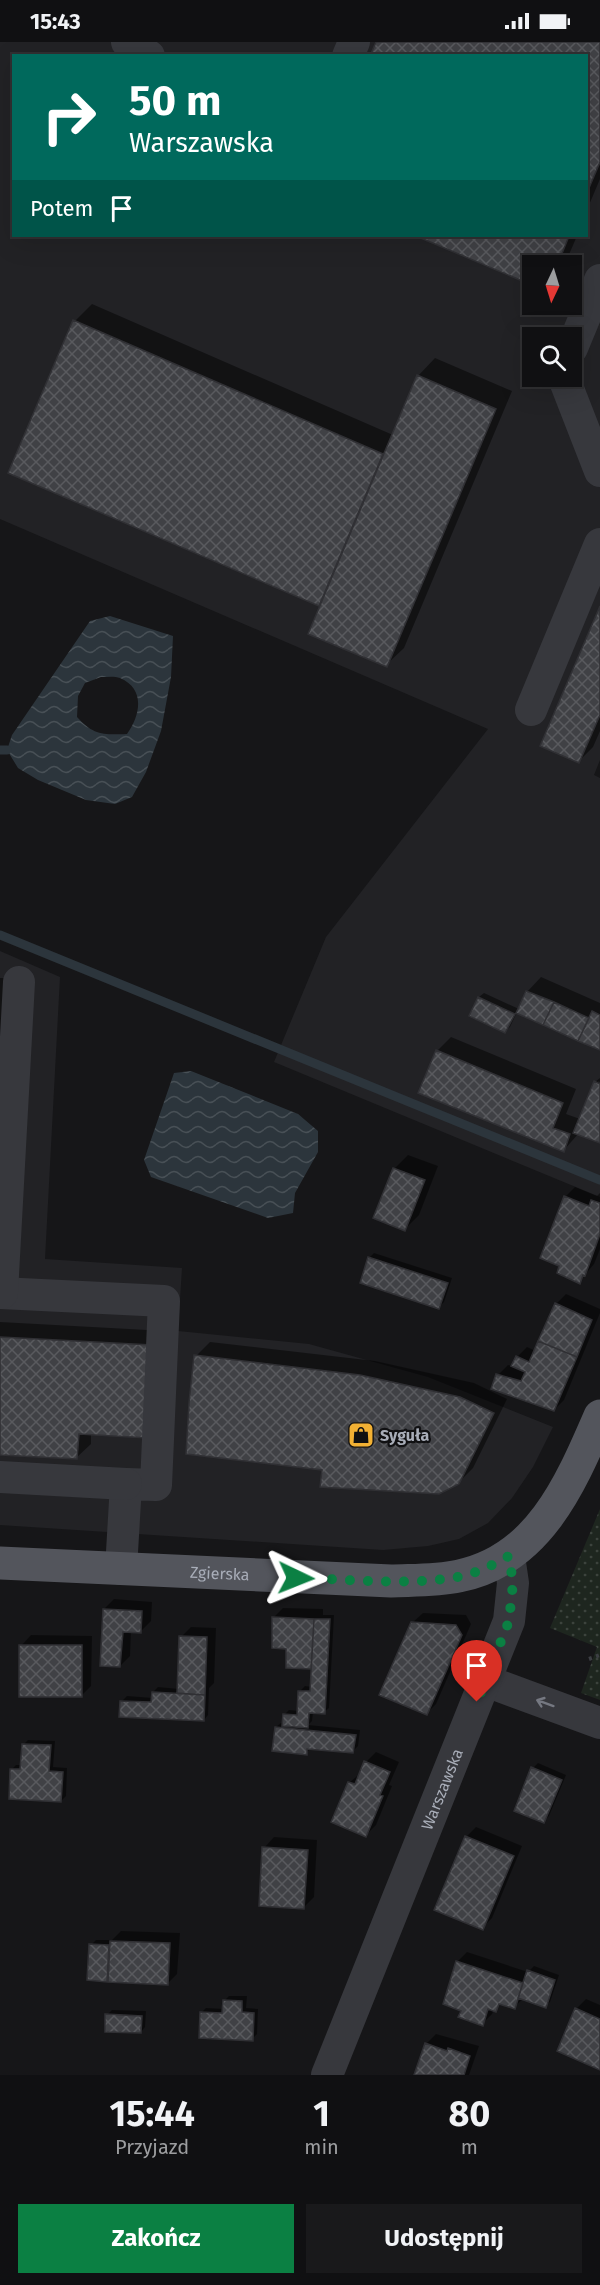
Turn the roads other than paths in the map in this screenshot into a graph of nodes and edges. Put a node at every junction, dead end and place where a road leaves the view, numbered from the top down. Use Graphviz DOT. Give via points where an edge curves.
graph roads {
  1 [pos="127,42"];
  2 [pos="146,54"];
  3 [pos="600,280"];
  4 [pos="581,327"];
  5 [pos="567,387"];
  6 [pos="600,471"];
  7 [pos="600,544"];
  8 [pos="531,710"];
  9 [pos="19,982"];
  10 [pos="1,1293"];
  11 [pos="600,1416"];
  12 [pos="0,1477"];
  13 [pos="126,1484"];
  14 [pos="509,1556"];
  15 [pos="0,1563"];
  16 [pos="121,1569"];
  17 [pos="486,1681"];
  18 [pos="600,1723"];
  19 [pos="327,2075"];
  1 -- 2 [label="street"];
  3 -- 4 [label="street"];
  5 -- 6 [label="street"];
  7 -- 8 [label="street"];
  9 -- 10 [label="street"];
  10 -- 13 [label="street" via="164,1301 156,1485"];
  11 -- 14 [label="main road" via="561,1499 526,1542"];
  12 -- 13 [label="street"];
  13 -- 16 [label="street"];
  14 -- 16 [label="main road, Zgierska" via="488,1568 431,1580"];
  14 -- 17 [label="street, Warszawska" via="513,1583 509,1621"];
  15 -- 16 [label="main road, Zgierska"];
  18 -- 17 [label="street, one-way"];
  17 -- 19 [label="street, Warszawska"];
}
